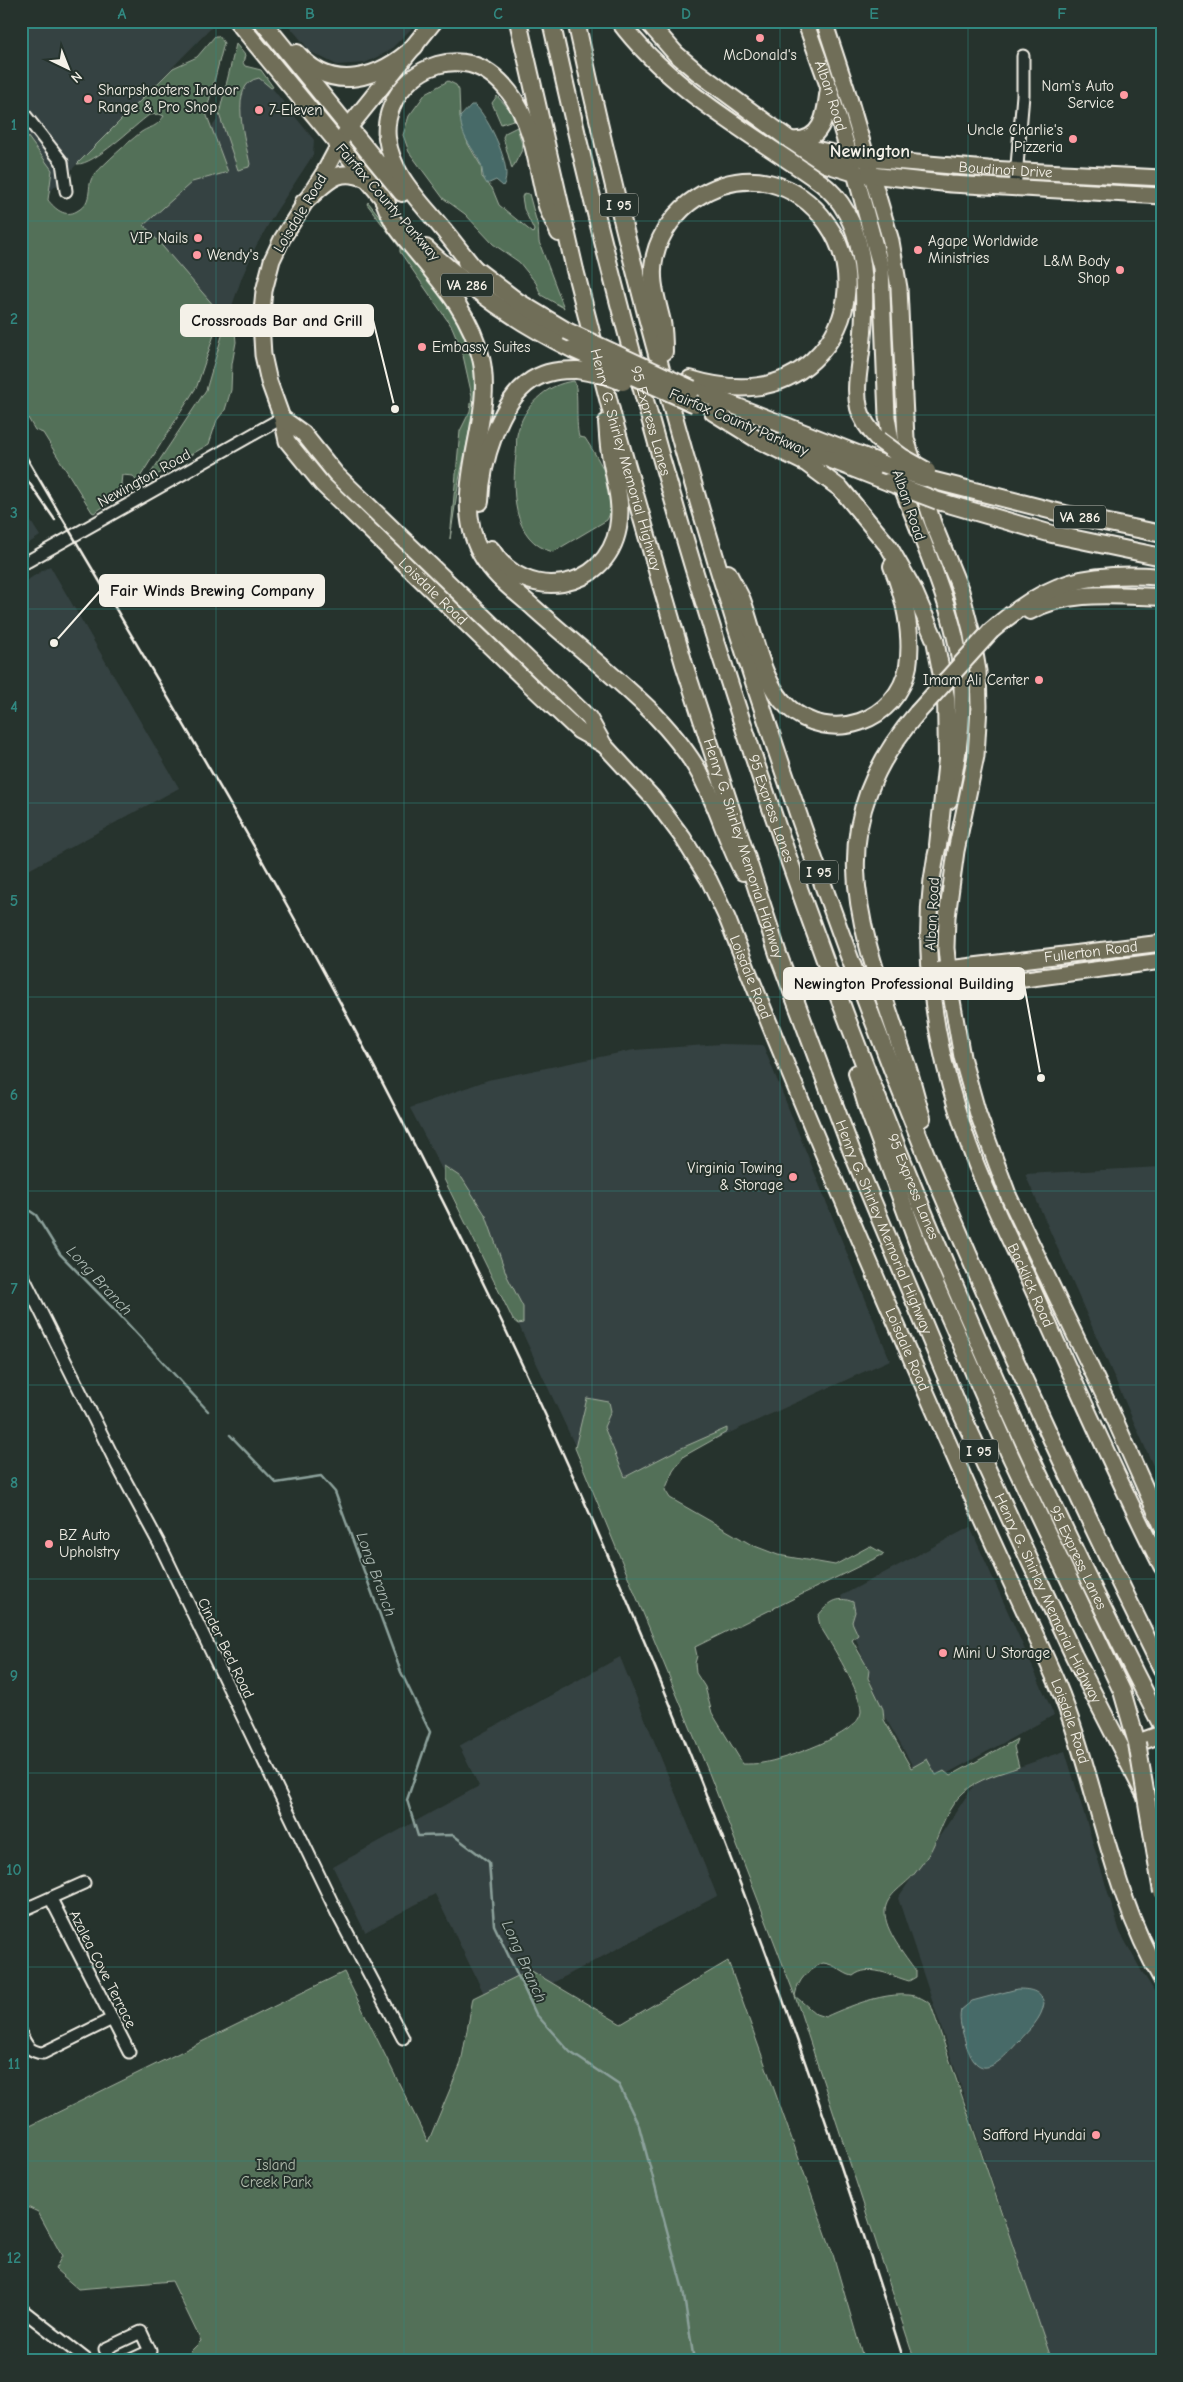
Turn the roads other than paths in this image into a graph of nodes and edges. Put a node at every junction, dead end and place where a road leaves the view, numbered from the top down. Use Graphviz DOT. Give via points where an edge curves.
graph roads {
  1 [pos="237,21"];
  2 [pos="262,21"];
  3 [pos="268,21"];
  4 [pos="434,21"];
  5 [pos="518,21"];
  6 [pos="551,21"];
  7 [pos="576,21"];
  8 [pos="619,21"];
  9 [pos="647,21"];
  10 [pos="805,21"];
  11 [pos="824,21"];
  12 [pos="415,46"];
  13 [pos="1023,56"];
  14 [pos="829,88"];
  15 [pos="21,110"];
  16 [pos="348,128"];
  17 [pos="790,140"];
  18 [pos="339,145"];
  19 [pos="858,158"];
  20 [pos="1016,171"];
  21 [pos="863,174"];
  22 [pos="1162,178"];
  23 [pos="368,179"];
  24 [pos="1015,189"];
  25 [pos="66,191"];
  26 [pos="382,196"];
  27 [pos="1162,196"];
  28 [pos="303,202"];
  29 [pos="474,268"];
  30 [pos="575,270"];
  31 [pos="604,383"];
  32 [pos="666,387"];
  33 [pos="692,391"];
  34 [pos="713,412"];
  35 [pos="282,418"];
  36 [pos="926,478"];
  37 [pos="893,479"];
  38 [pos="877,532"];
  39 [pos="1162,534"];
  40 [pos="710,540"];
  41 [pos="1162,557"];
  42 [pos="21,565"];
  43 [pos="1162,577"];
  44 [pos="1162,597"];
  45 [pos="992,635"];
  46 [pos="938,845"];
  47 [pos="764,910"];
  48 [pos="1162,942"];
  49 [pos="1162,960"];
  50 [pos="825,963"];
  51 [pos="948,970"];
  52 [pos="931,971"];
  53 [pos="950,989"];
  54 [pos="933,992"];
  55 [pos="944,1197"];
  56 [pos="23,1278"];
  57 [pos="1162,1526"];
  58 [pos="1162,1567"];
  59 [pos="1162,1670"];
  60 [pos="1162,1726"];
  61 [pos="1162,1734"];
  62 [pos="1137,1743"];
  63 [pos="1162,1828"];
  64 [pos="84,1883"];
  65 [pos="1162,1892"];
  66 [pos="51,1899"];
  67 [pos="21,1911"];
  68 [pos="1162,1980"];
  69 [pos="112,2019"];
  70 [pos="21,2034"];
  71 [pos="403,2038"];
  72 [pos="129,2052"];
  73 [pos="21,2309"];
  74 [pos="110,2358"];
  75 [pos="88,2361"];
  76 [pos="94,2361"];
  77 [pos="128,2361"];
  1 -- 18 [label="highway, Fairfax County Parkway / VA 286"];
  2 -- 16 [label="highway, Fairfax County Parkway / VA 286"];
  3 -- 12 [label="highway" via="306,63 335,76 370,76 395,64"];
  4 -- 12 [label="highway"];
  5 -- 30 [label="highway, Henry G. Shirley Memorial Highway / I 95"];
  6 -- 50 [label="highway, 95 Express Lanes" via="610,273 659,454 725,674"];
  7 -- 32 [label="highway, I 95" via="624,228"];
  8 -- 36 [label="highway, bridge" via="646,54 675,81 820,182 840,203 856,236 862,265 864,312 858,402 867,424 879,440"];
  9 -- 17 [label="highway" via="696,71"];
  10 -- 14 [label="main road, Alban Road"];
  11 -- 19 [label="main road, Alban Road" via="847,91"];
  12 -- 16 [label="highway"];
  13 -- 20 [label="street"];
  14 -- 17 [label="highway" via="819,129 803,140"];
  14 -- 19 [label="main road, Alban Road"];
  15 -- 25 [label="street" via="62,162"];
  16 -- 18 [label="main road, Loisdale Road"];
  16 -- 29 [label="highway, Fairfax County Parkway / VA 286" via="424,220"];
  17 -- 19 [label="highway" via="809,148"];
  17 -- 21 [label="highway" via="826,164"];
  18 -- 23 [label="highway, Fairfax County Parkway / VA 286"];
  18 -- 28 [label="main road, Loisdale Road"];
  19 -- 20 [label="main road, Boudinot Drive"];
  19 -- 21 [label="main road, Alban Road"];
  20 -- 22 [label="main road, Boudinot Drive"];
  20 -- 24 [label="street"];
  21 -- 24 [label="main road, Boudinot Drive"];
  21 -- 36 [label="main road, Alban Road" via="891,242 899,288 906,439"];
  21 -- 37 [label="main road, Alban Road" via="881,268 887,418"];
  23 -- 26 [label="highway, Fairfax County Parkway / VA 286"];
  23 -- 28 [label="highway" via="341,174"];
  24 -- 27 [label="main road, Boudinot Drive"];
  26 -- 33 [label="highway, Fairfax County Parkway / VA 286, bridge" via="414,236 465,284 514,318 572,348"];
  26 -- 47 [label="highway" via="394,224 459,305 480,355 485,388 471,474 470,508 474,537 481,554 503,581 646,706 678,742 703,780 731,849"];
  28 -- 35 [label="main road, Loisdale Road" via="272,260 262,302 263,355"];
  29 -- 30 [label="highway" via="406,185 392,158 388,138 389,112 406,83 428,69 453,62 467,63 486,71 504,86 515,101 529,132 548,208"];
  29 -- 33 [label="highway, Fairfax County Parkway / VA 286, bridge" via="518,301 567,331"];
  30 -- 31 [label="highway, Henry G. Shirley Memorial Highway / I 95"];
  31 -- 33 [label="highway, bridge" via="610,453 619,502 615,538 597,566 576,580 550,585 524,580 496,558 484,533 480,500 486,464 504,414 527,384 548,373 577,370 605,375 637,388"];
  31 -- 47 [label="highway, Henry G. Shirley Memorial Highway / I 95" via="672,622"];
  32 -- 33 [label="highway" via="662,324 652,273 655,253 670,224 691,201 728,184 769,184 787,190 804,199 830,225 839,242 845,262 847,292 835,332 808,365 790,377 738,389 720,387"];
  32 -- 40 [label="highway, I 95"];
  33 -- 34 [label="highway, Fairfax County Parkway / VA 286"];
  33 -- 36 [label="highway, Fairfax County Parkway / VA 286, bridge"];
  34 -- 37 [label="highway, Fairfax County Parkway / VA 286"];
  34 -- 38 [label="highway" via="826,477 855,503"];
  35 -- 42 [label="street, Newington Road"];
  35 -- 68 [label="main road, Loisdale Road" via="288,441 322,484 579,731 604,746 668,817 704,871 719,899 822,1153 1069,1715 1124,1895"];
  36 -- 39 [label="highway, Fairfax County Parkway / VA 286" via="1065,514"];
  36 -- 51 [label="main road, Alban Road" via="961,592 978,671 976,756 950,892"];
  37 -- 41 [label="highway, Fairfax County Parkway / VA 286, bridge" via="938,501 1052,534"];
  37 -- 46 [label="main road, Alban Road" via="948,613 962,686 961,729 954,776"];
  38 -- 40 [label="highway" via="901,596 908,636 908,664 899,690 882,710 862,722 838,727 804,719 782,700 761,660 741,598"];
  38 -- 46 [label="highway" via="900,563 925,614 944,680 947,743"];
  40 -- 55 [label="highway, I 95" via="821,879"];
  43 -- 45 [label="highway" via="1109,575 1069,582 1030,600"];
  44 -- 45 [label="highway" via="1069,597 1027,612"];
  45 -- 55 [label="highway, bridge" via="917,713 887,752 870,785 859,823 856,878 871,961 905,1060"];
  46 -- 52 [label="main road, Alban Road" via="930,906"];
  47 -- 63 [label="highway, Henry G. Shirley Memorial Highway / I 95" via="852,1152 963,1417 1074,1656"];
  48 -- 51 [label="main road, Fullerton Road"];
  49 -- 53 [label="main road, Fullerton Road"];
  50 -- 60 [label="highway, 95 Express Lanes" via="891,1132 1026,1447"];
  50 -- 62 [label="highway" via="867,1106 920,1250 1011,1458 1122,1691"];
  51 -- 52 [label="main road, Fullerton Road"];
  51 -- 53 [label="main road, Backlick Road"];
  52 -- 54 [label="main road, Alban Road"];
  53 -- 54 [label="main road, Fullerton Road"];
  53 -- 57 [label="main road, Backlick Road" via="971,1090 1001,1177"];
  54 -- 58 [label="main road, Backlick Road" via="945,1064 976,1163"];
  55 -- 59 [label="highway, I 95" via="1003,1334"];
  56 -- 71 [label="street, Cinder Bed Road" via="160,1545 338,1915"];
  61 -- 62 [label="highway"];
  62 -- 65 [label="highway, bridge"];
  64 -- 66 [label="street"];
  66 -- 67 [label="street"];
  66 -- 69 [label="street, Azalea Cove Terrace"];
  69 -- 70 [label="street" via="43,2054 26,2046"];
  69 -- 72 [label="street, Azalea Cove Terrace"];
  73 -- 75 [label="street"];
  74 -- 76 [label="street"];
  74 -- 77 [label="street" via="105,2349 141,2332 150,2351"];
}
